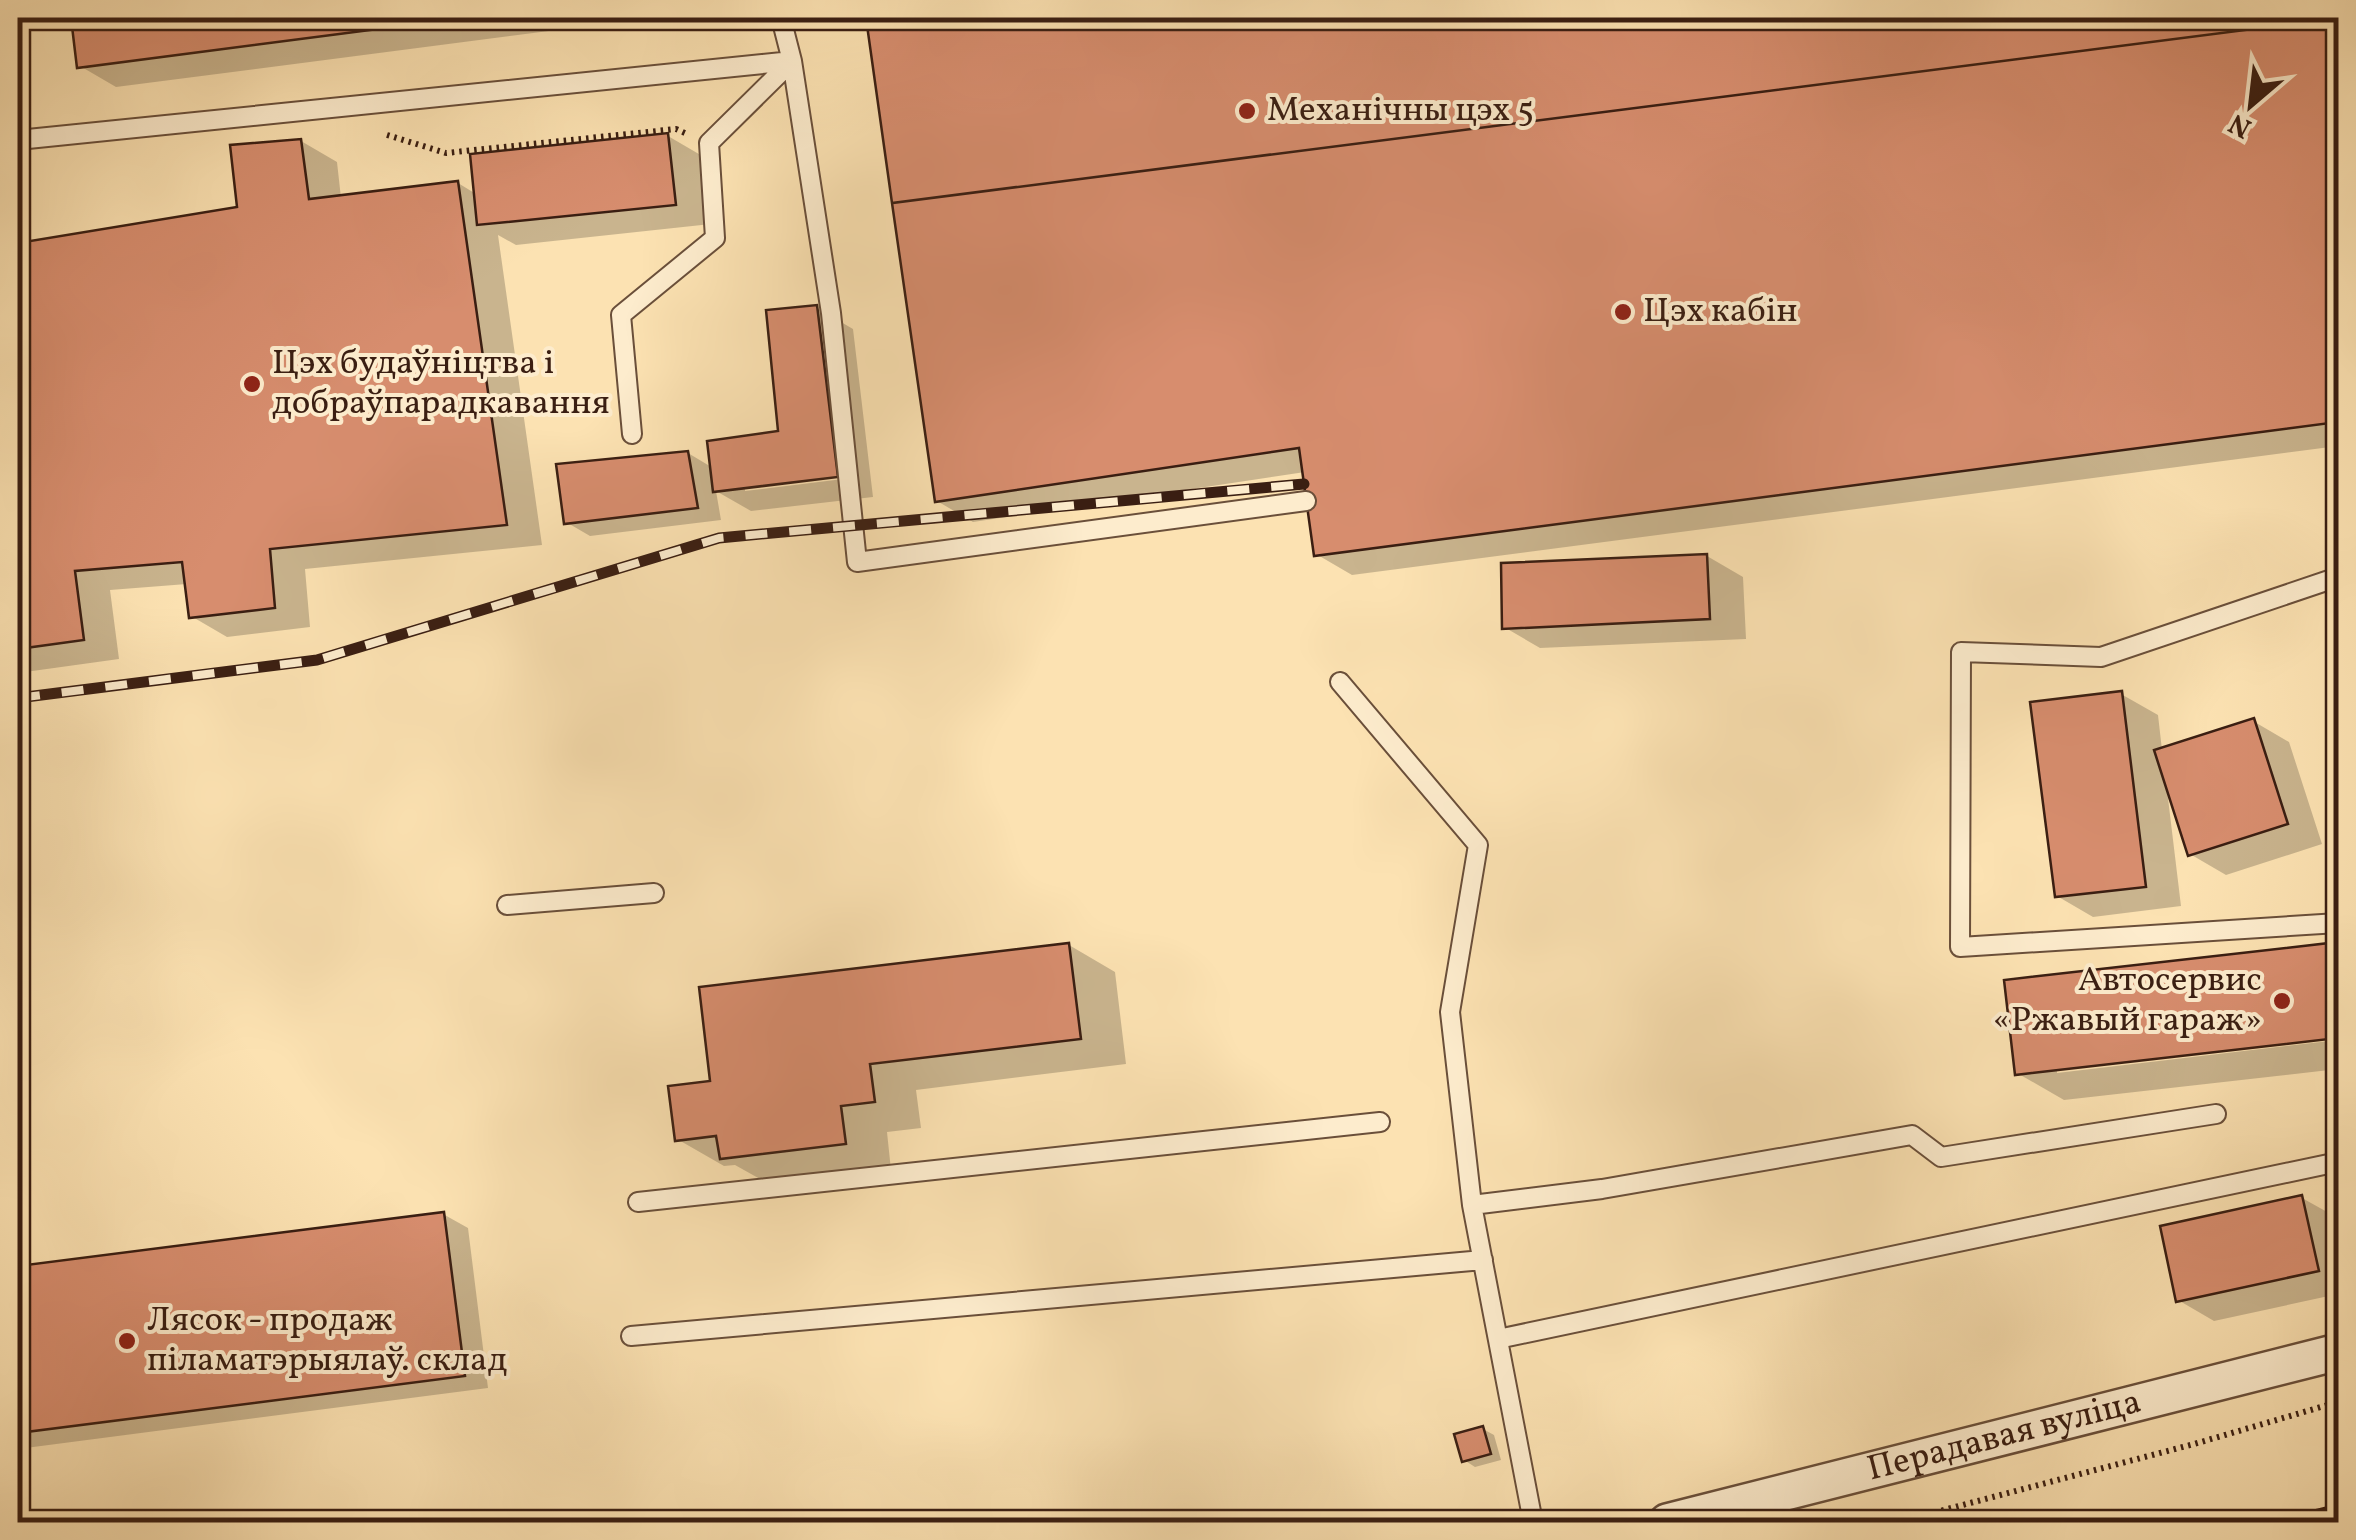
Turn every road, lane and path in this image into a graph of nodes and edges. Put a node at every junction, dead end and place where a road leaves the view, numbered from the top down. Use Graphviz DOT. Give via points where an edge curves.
graph roads {
  1 [pos="781,18"];
  2 [pos="792,61"];
  3 [pos="385,134"];
  4 [pos="18,140"];
  5 [pos="709,143"];
  6 [pos="632,434"];
  7 [pos="1306,501"];
  8 [pos="2338,578"];
  9 [pos="1340,682"];
  10 [pos="654,893"];
  11 [pos="507,905"];
  12 [pos="2338,923"];
  13 [pos="2216,1114"];
  14 [pos="1380,1122"];
  15 [pos="2338,1162"];
  16 [pos="638,1202"];
  17 [pos="1472,1205"];
  18 [pos="1483,1260"];
  19 [pos="631,1336"];
  20 [pos="1498,1340"];
  21 [pos="2338,1352"];
  22 [pos="2338,1402"];
  23 [pos="1534,1522"];
  24 [pos="1667,1522"];
  25 [pos="1898,1522"];
  1 -- 2 [label="lane"];
  2 -- 4 [label="lane"];
  2 -- 5 [label="lane"];
  2 -- 7 [label="lane" via="830,313 856,562"];
  3 -- 5 [label="path" via="446,153 676,129"];
  5 -- 6 [label="lane" via="716,238 621,315"];
  8 -- 12 [label="lane" via="2101,657 1961,652 1960,947"];
  9 -- 17 [label="lane" via="1478,846 1450,1012"];
  10 -- 11 [label="lane"];
  13 -- 17 [label="lane" via="1941,1157 1912,1135"];
  14 -- 16 [label="lane"];
  15 -- 20 [label="lane"];
  17 -- 18 [label="lane"];
  18 -- 19 [label="lane"];
  18 -- 20 [label="lane"];
  20 -- 23 [label="lane"];
  21 -- 24 [label="street, Перадавая вуліца"];
  22 -- 25 [label="path"];
}
